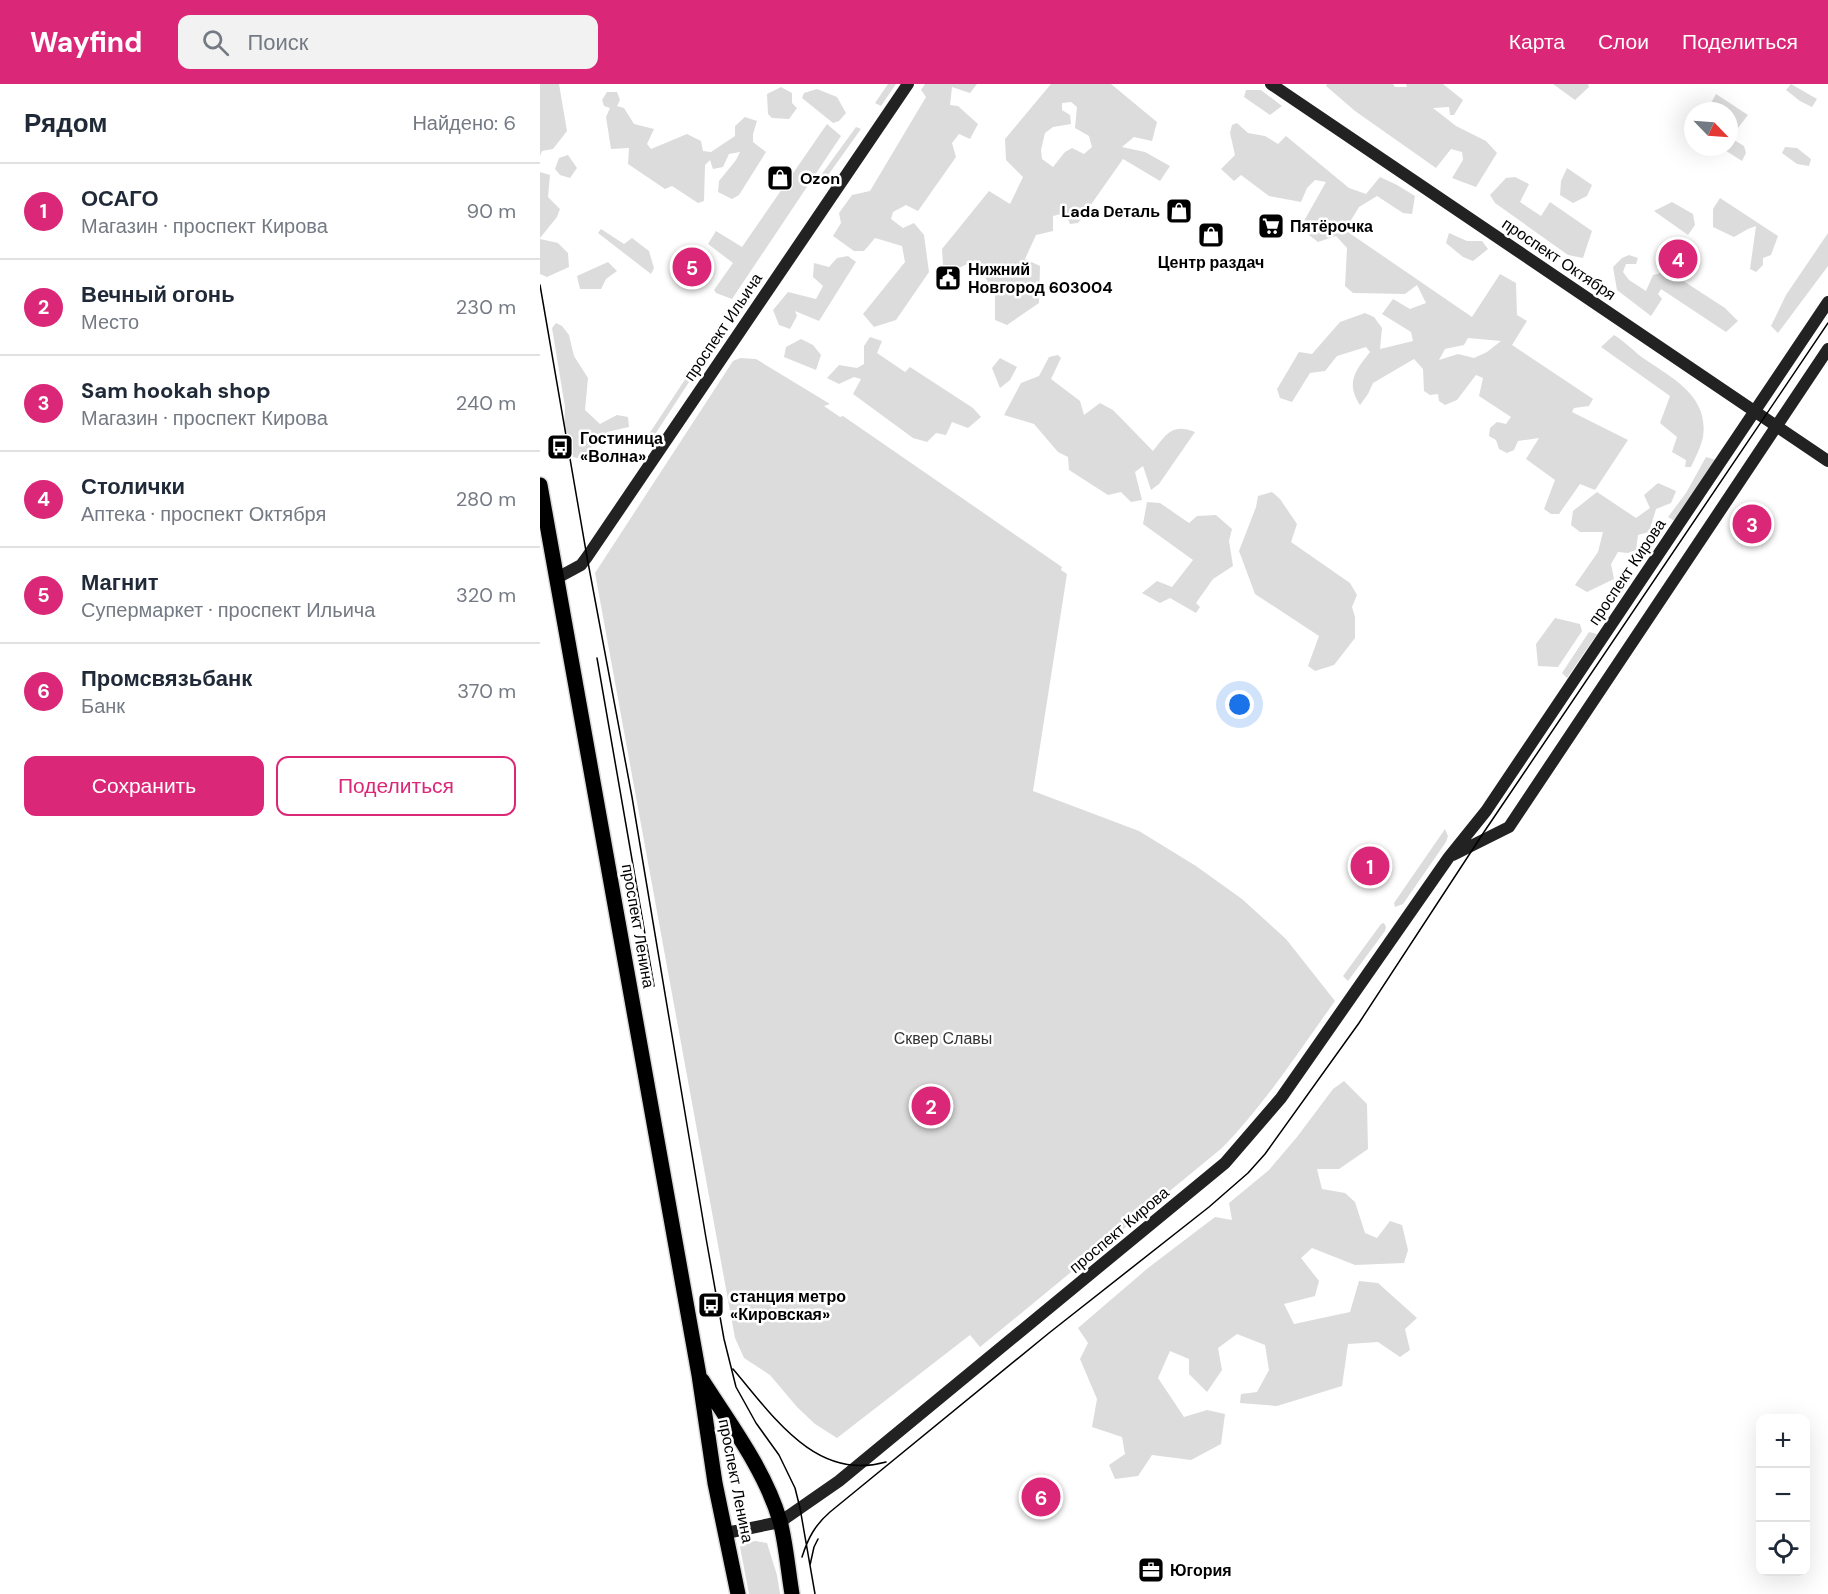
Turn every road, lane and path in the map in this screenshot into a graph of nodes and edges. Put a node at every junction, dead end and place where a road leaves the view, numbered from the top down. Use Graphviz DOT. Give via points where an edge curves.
graph roads {
  1 [pos="908,84"];
  2 [pos="1271,84"];
  3 [pos="1828,302"];
  4 [pos="1828,349"];
  5 [pos="1755,411"];
  6 [pos="1777,426"];
  7 [pos="1828,461"];
  8 [pos="540,484"];
  9 [pos="557,578"];
  10 [pos="1449,857"];
  11 [pos="699,1375"];
  12 [pos="780,1522"];
  13 [pos="726,1533"];
  14 [pos="738,1594"];
  15 [pos="792,1594"];
  1 -- 9 [label="street, проспект Ильича" via="587,557 581,565"];
  2 -- 5 [label="street, проспект Октября"];
  3 -- 5 [label="street, проспект Кирова"];
  4 -- 6 [label="street, проспект Кирова"];
  5 -- 6 [label="street, проспект Октября"];
  5 -- 10 [label="street, проспект Кирова" via="1486,811"];
  6 -- 7 [label="street, проспект Октября"];
  6 -- 10 [label="street, проспект Кирова" via="1509,827"];
  8 -- 9 [label="main road, проспект Ленина"];
  9 -- 11 [label="main road, проспект Ленина"];
  10 -- 12 [label="street, проспект Кирова" via="1281,1098 1225,1163 839,1481"];
  11 -- 12 [label="main road, проспект Ленина" via="758,1469"];
  11 -- 13 [label="main road, проспект Ленина"];
  12 -- 13 [label="street, проспект Кирова"];
  12 -- 15 [label="main road, проспект Ленина"];
  13 -- 14 [label="main road, проспект Ленина"];
}
